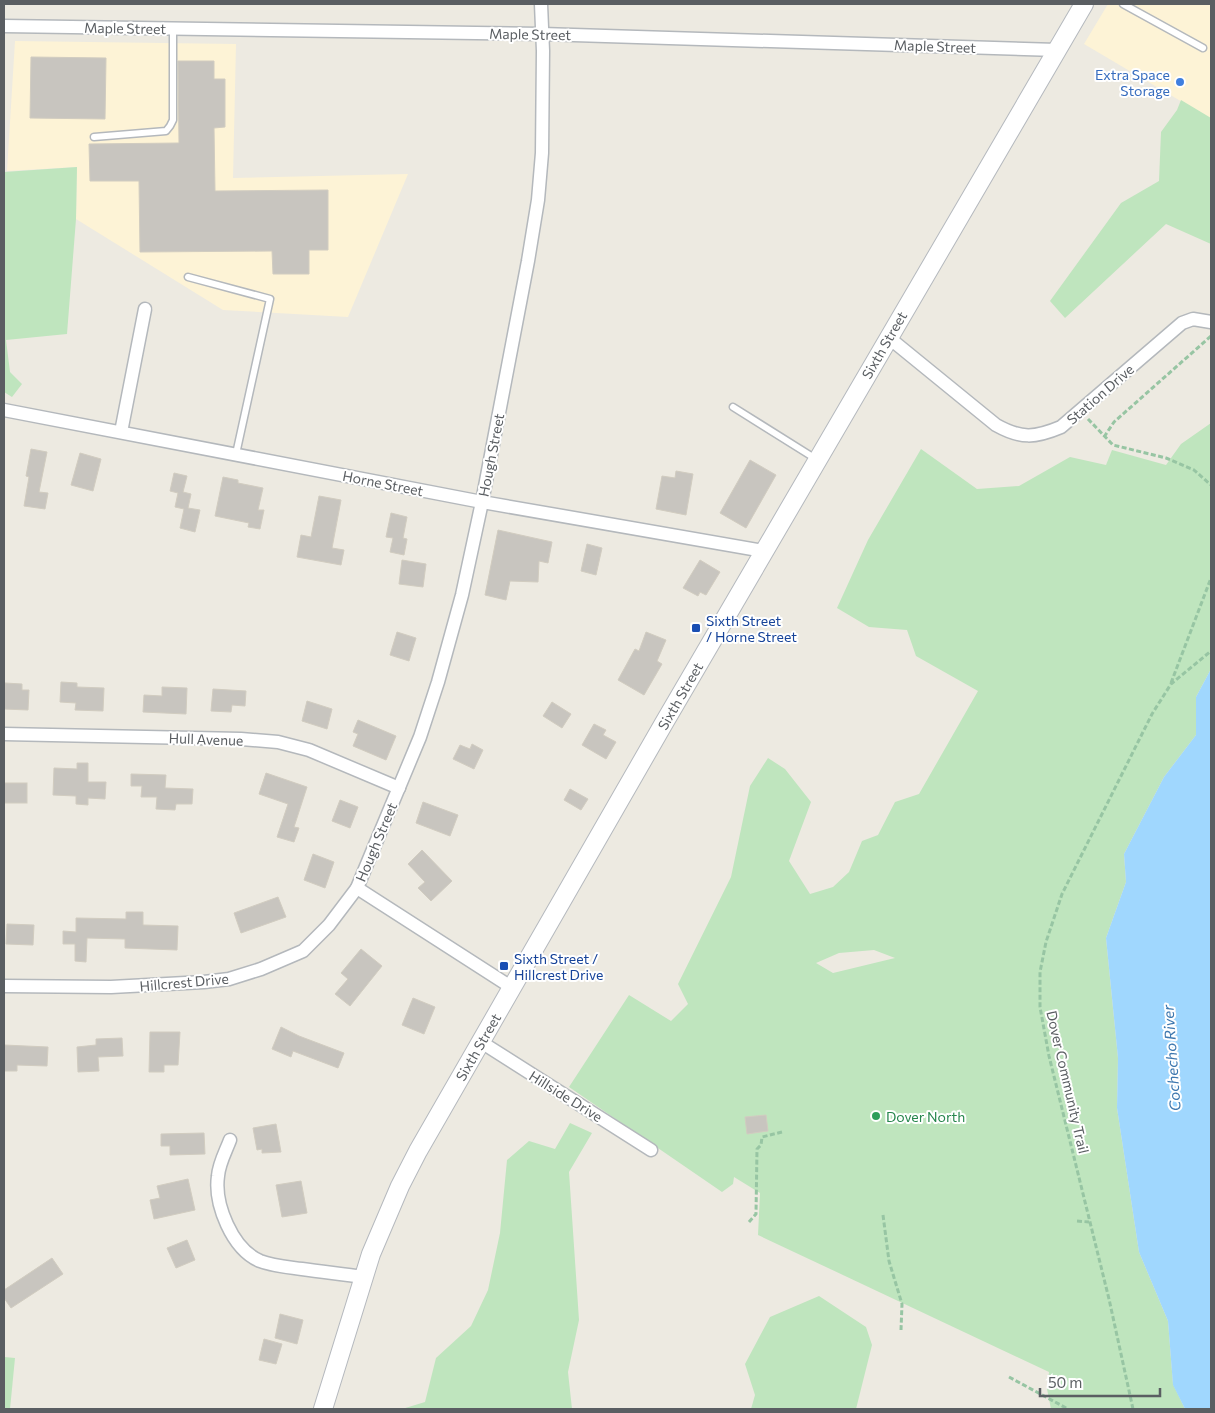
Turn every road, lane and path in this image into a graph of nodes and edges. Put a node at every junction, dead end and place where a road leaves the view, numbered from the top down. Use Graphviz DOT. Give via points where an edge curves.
graph roads {
  1 [pos="541,4"];
  2 [pos="1084,4"];
  3 [pos="1123,4"];
  4 [pos="4,26"];
  5 [pos="173,29"];
  6 [pos="542,34"];
  7 [pos="1203,48"];
  8 [pos="1057,50"];
  9 [pos="94,137"];
  10 [pos="188,277"];
  11 [pos="145,309"];
  12 [pos="1211,322"];
  13 [pos="1211,336"];
  14 [pos="888,338"];
  15 [pos="733,407"];
  16 [pos="4,410"];
  17 [pos="1082,411"];
  18 [pos="121,432"];
  19 [pos="1104,437"];
  20 [pos="236,454"];
  21 [pos="817,459"];
  22 [pos="1211,485"];
  23 [pos="482,502"];
  24 [pos="764,551"];
  25 [pos="1211,578"];
  26 [pos="1211,651"];
  27 [pos="1171,684"];
  28 [pos="4,734"];
  29 [pos="399,788"];
  30 [pos="357,888"];
  31 [pos="4,986"];
  32 [pos="511,987"];
  33 [pos="481,1042"];
  34 [pos="782,1132"];
  35 [pos="230,1140"];
  36 [pos="651,1150"];
  37 [pos="883,1215"];
  38 [pos="1077,1220"];
  39 [pos="750,1222"];
  40 [pos="1089,1222"];
  41 [pos="363,1278"];
  42 [pos="901,1330"];
  43 [pos="1010,1377"];
  44 [pos="323,1409"];
  45 [pos="1068,1409"];
  46 [pos="1133,1409"];
  1 -- 6 [label="street, Hough Street"];
  2 -- 8 [label="main road, Sixth Street"];
  3 -- 7 [label="lane"];
  4 -- 5 [label="street, Maple Street"];
  5 -- 6 [label="street, Maple Street"];
  5 -- 9 [label="lane" via="173,120 170,126 166,131"];
  6 -- 8 [label="street, Maple Street"];
  6 -- 23 [label="street, Hough Street" via="542,152 538,200"];
  8 -- 14 [label="main road, Sixth Street"];
  10 -- 20 [label="lane" via="270,299"];
  11 -- 18 [label="street"];
  12 -- 17 [label="street, Station Drive" via="1193,319 1182,323"];
  13 -- 19 [label="path" via="1114,422"];
  14 -- 17 [label="street, Station Drive" via="1006,431 1029,436 1044,434 1061,427"];
  14 -- 21 [label="main road, Sixth Street"];
  15 -- 21 [label="lane"];
  16 -- 18 [label="street, Horne Street"];
  17 -- 19 [label="path"];
  18 -- 20 [label="street, Horne Street"];
  19 -- 22 [label="path" via="1113,445 1166,458 1194,470"];
  20 -- 23 [label="street, Horne Street"];
  21 -- 24 [label="main road, Sixth Street"];
  23 -- 24 [label="street, Horne Street"];
  23 -- 29 [label="street, Hough Street" via="443,666"];
  24 -- 32 [label="main road, Sixth Street"];
  25 -- 27 [label="path"];
  26 -- 27 [label="path, Dover Community Trail"];
  27 -- 40 [label="path, Dover Community Trail" via="1139,739 1062,894 1040,972 1040,1007 1047,1046"];
  28 -- 29 [label="street, Hull Avenue" via="278,742 309,750"];
  29 -- 30 [label="street, Hough Street"];
  30 -- 31 [label="street, Hillcrest Drive" via="329,925 303,951 229,979 111,987"];
  30 -- 32 [label="street"];
  32 -- 33 [label="main road, Sixth Street"];
  33 -- 36 [label="street, Hillside Drive"];
  33 -- 41 [label="main road, Sixth Street" via="400,1186"];
  34 -- 39 [label="path" via="762,1137 761,1145 756,1149 756,1214"];
  35 -- 41 [label="street" via="219,1170 218,1194 228,1226 241,1246 258,1260 270,1264"];
  37 -- 42 [label="path" via="889,1261 902,1304"];
  38 -- 40 [label="path"];
  40 -- 46 [label="path, Dover Community Trail"];
  41 -- 44 [label="main road, Sixth Street"];
  43 -- 45 [label="path"];
}
